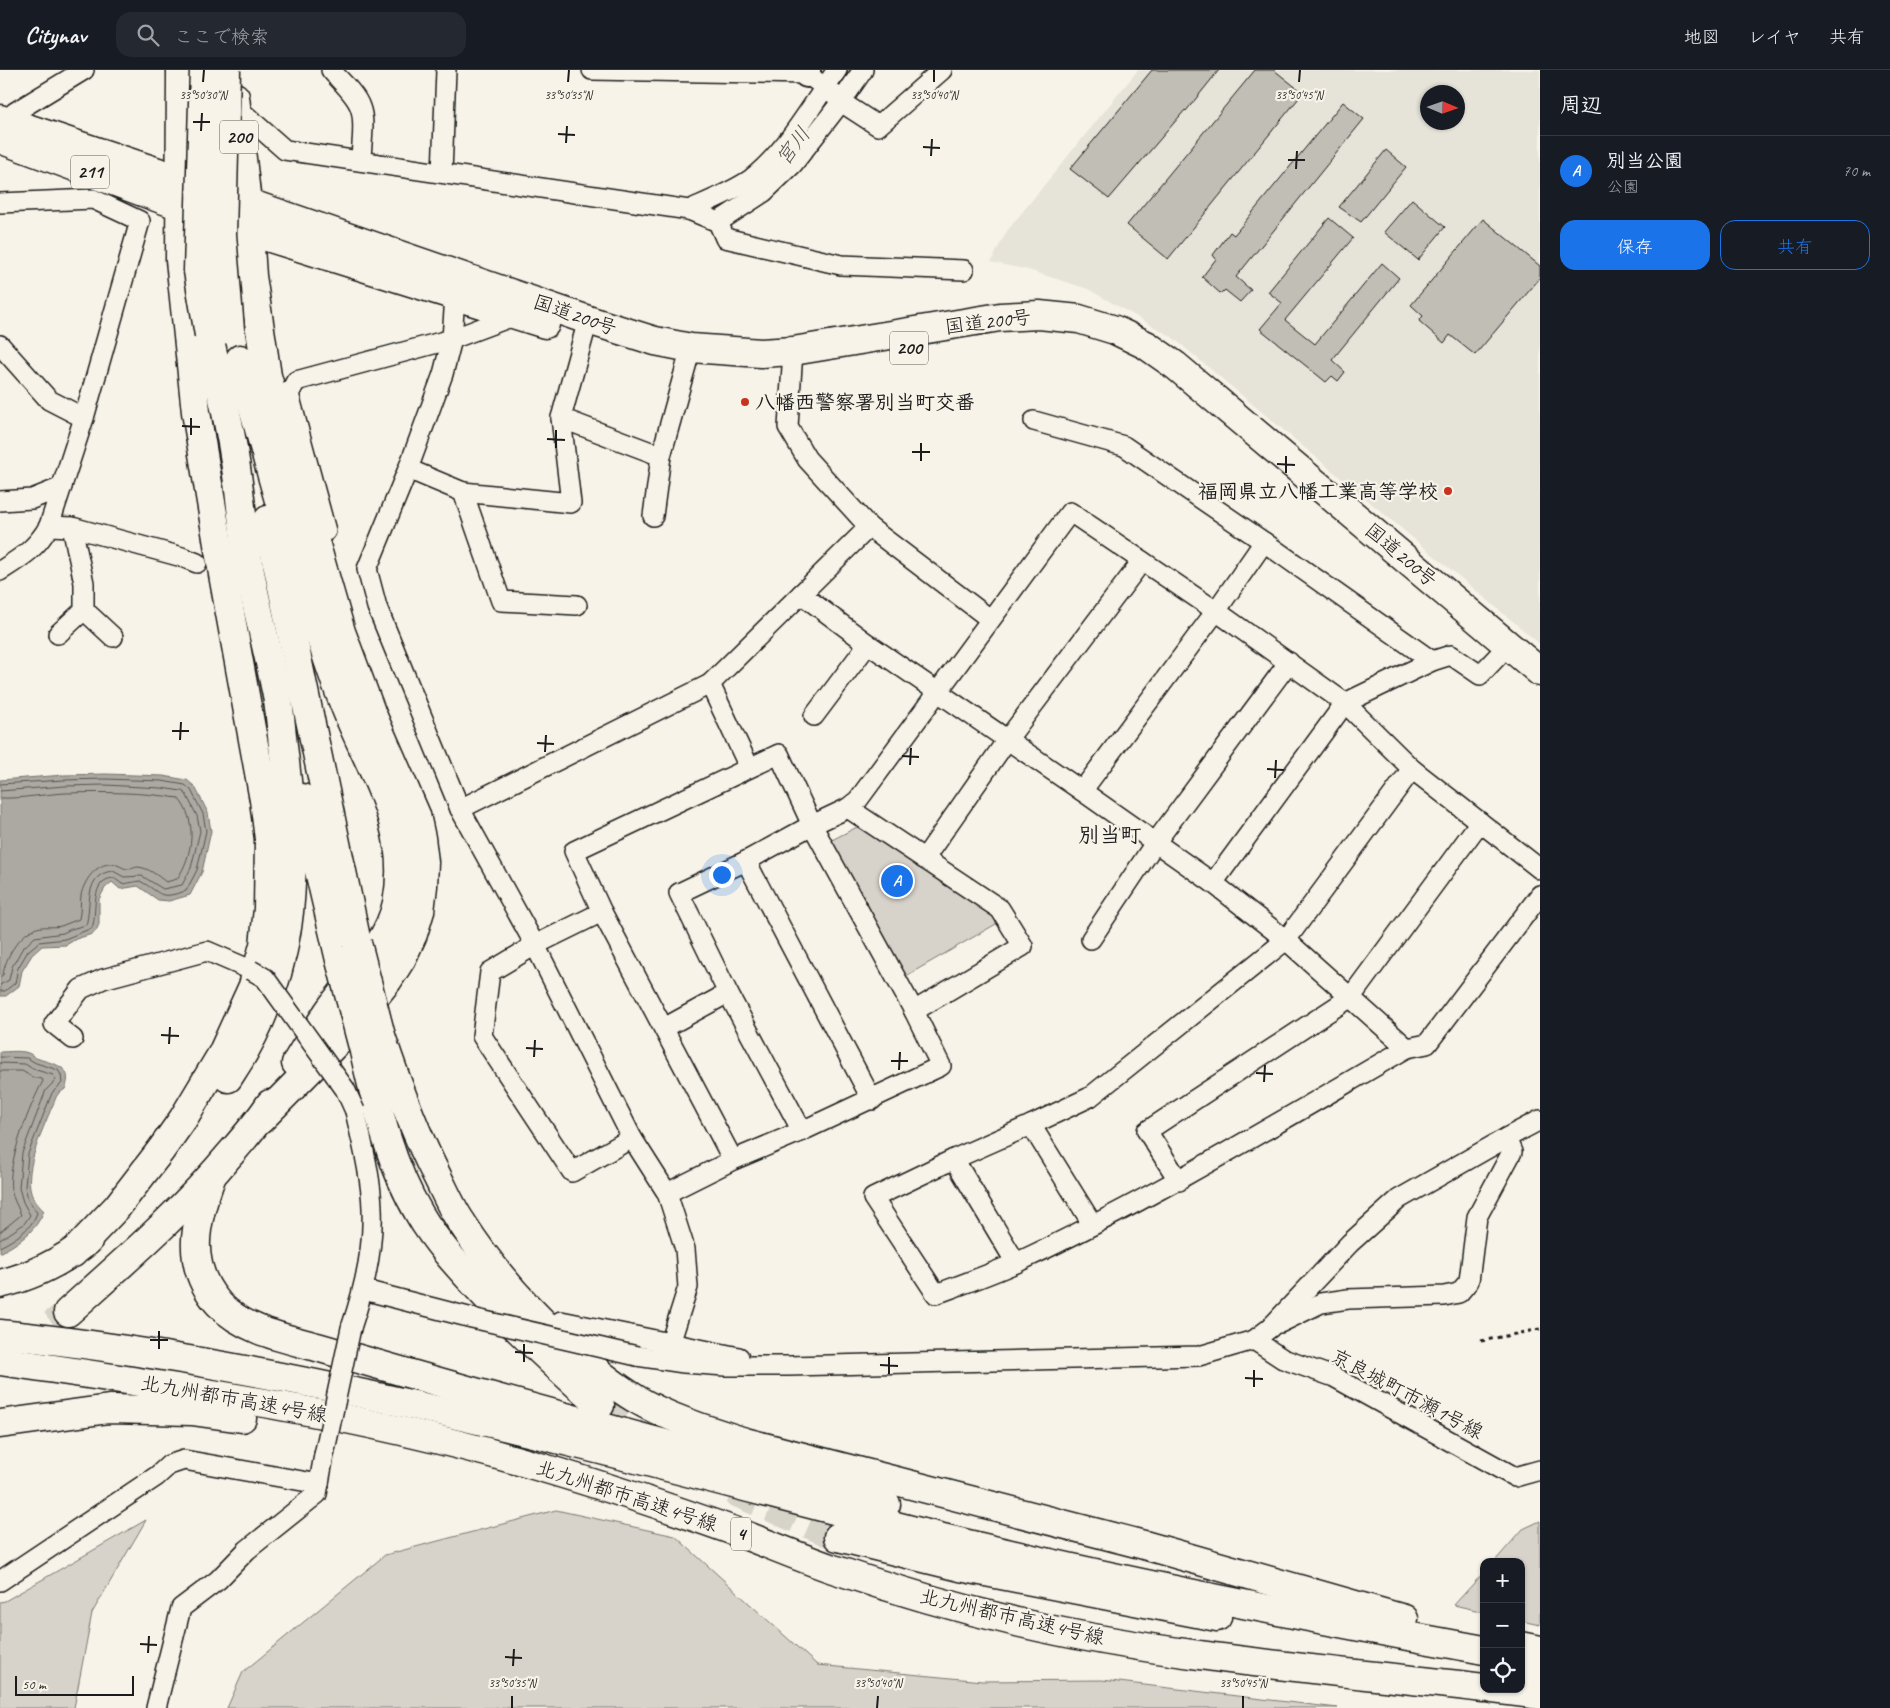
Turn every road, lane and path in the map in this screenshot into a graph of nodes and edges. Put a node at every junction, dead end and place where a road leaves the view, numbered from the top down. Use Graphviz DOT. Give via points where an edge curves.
graph roads {
  1 [pos="84,70"];
  2 [pos="181,70"];
  3 [pos="204,70"];
  4 [pos="226,70"];
  5 [pos="236,70"];
  6 [pos="331,70"];
  7 [pos="446,70"];
  8 [pos="592,70"];
  9 [pos="837,70"];
  10 [pos="863,70"];
  11 [pos="942,70"];
  12 [pos="685,71"];
  13 [pos="824,87"];
  14 [pos="235,106"];
  15 [pos="2,127"];
  16 [pos="361,161"];
  17 [pos="442,173"];
  18 [pos="179,192"];
  19 [pos="0,203"];
  20 [pos="247,203"];
  21 [pos="689,210"];
  22 [pos="718,222"];
  23 [pos="248,231"];
  24 [pos="964,270"];
  25 [pos="455,296"];
  26 [pos="518,306"];
  27 [pos="586,328"];
  28 [pos="219,332"];
  29 [pos="452,338"];
  30 [pos="0,345"];
  31 [pos="689,356"];
  32 [pos="793,358"];
  33 [pos="240,359"];
  34 [pos="84,418"];
  35 [pos="561,418"];
  36 [pos="1034,421"];
  37 [pos="660,456"];
  38 [pos="408,469"];
  39 [pos="62,487"];
  40 [pos="463,492"];
  41 [pos="0,500"];
  42 [pos="653,516"];
  43 [pos="49,526"];
  44 [pos="869,527"];
  45 [pos="72,528"];
  46 [pos="326,531"];
  47 [pos="1264,542"];
  48 [pos="1142,561"];
  49 [pos="197,563"];
  50 [pos="0,571"];
  51 [pos="251,575"];
  52 [pos="801,594"];
  53 [pos="578,605"];
  54 [pos="84,610"];
  55 [pos="1216,611"];
  56 [pos="990,618"];
  57 [pos="58,634"];
  58 [pos="113,637"];
  59 [pos="868,644"];
  60 [pos="1498,656"];
  61 [pos="1432,660"];
  62 [pos="1290,662"];
  63 [pos="1540,672"];
  64 [pos="710,684"];
  65 [pos="938,692"];
  66 [pos="1540,692"];
  67 [pos="1345,703"];
  68 [pos="814,716"];
  69 [pos="1007,740"];
  70 [pos="749,767"];
  71 [pos="1412,769"];
  72 [pos="1082,791"];
  73 [pos="848,808"];
  74 [pos="460,810"];
  75 [pos="1480,822"];
  76 [pos="812,825"];
  77 [pos="1154,843"];
  78 [pos="924,859"];
  79 [pos="746,861"];
  80 [pos="1540,869"];
  81 [pos="1213,883"];
  82 [pos="1540,895"];
  83 [pos="602,912"];
  84 [pos="1091,940"];
  85 [pos="1286,940"];
  86 [pos="535,945"];
  87 [pos="348,951"];
  88 [pos="728,993"];
  89 [pos="1351,997"];
  90 [pos="914,1011"];
  91 [pos="664,1028"];
  92 [pos="73,1039"];
  93 [pos="372,1043"];
  94 [pos="1407,1048"];
  95 [pos="204,1083"];
  96 [pos="872,1100"];
  97 [pos="260,1120"];
  98 [pos="1540,1120"];
  99 [pos="1031,1125"];
  100 [pos="802,1131"];
  101 [pos="632,1138"];
  102 [pos="1506,1138"];
  103 [pos="954,1159"];
  104 [pos="733,1160"];
  105 [pos="211,1178"];
  106 [pos="1178,1181"];
  107 [pos="667,1193"];
  108 [pos="1093,1225"];
  109 [pos="73,1252"];
  110 [pos="1016,1263"];
  111 [pos="0,1265"];
  112 [pos="0,1284"];
  113 [pos="364,1290"];
  114 [pos="68,1312"];
  115 [pos="561,1320"];
  116 [pos="1270,1328"];
  117 [pos="1540,1328"];
  118 [pos="0,1334"];
  119 [pos="1254,1340"];
  120 [pos="1481,1341"];
  121 [pos="670,1344"];
  122 [pos="0,1360"];
  123 [pos="789,1366"];
  124 [pos="600,1405"];
  125 [pos="0,1424"];
  126 [pos="488,1452"];
  127 [pos="1540,1470"];
  128 [pos="319,1484"];
  129 [pos="838,1537"];
  130 [pos="0,1581"];
  131 [pos="1166,1587"];
  132 [pos="1480,1636"];
  133 [pos="1525,1647"];
  134 [pos="1480,1649"];
  135 [pos="1540,1650"];
  136 [pos="1525,1658"];
  137 [pos="1540,1660"];
  138 [pos="1480,1664"];
  139 [pos="1525,1672"];
  140 [pos="1540,1675"];
  141 [pos="1480,1688"];
  142 [pos="1524,1693"];
  143 [pos="1540,1695"];
  144 [pos="156,1708"];
  1 -- 15 [label="street" via="15,112"];
  2 -- 18 [label="highway"];
  3 -- 28 [label="highway, bridge" via="198,271"];
  4 -- 28 [label="highway, bridge"];
  5 -- 14 [label="highway, 200"];
  6 -- 16 [label="street" via="360,107"];
  7 -- 17 [label="street"];
  8 -- 12 [label="street"];
  9 -- 13 [label="street"];
  10 -- 13 [label="street"];
  11 -- 13 [label="street" via="878,126"];
  12 -- 13 [label="street"];
  13 -- 21 [label="street" via="782,149 751,178"];
  13 -- 22 [label="street" via="792,164 764,192"];
  14 -- 16 [label="street" via="285,150"];
  14 -- 20 [label="highway, 200"];
  15 -- 18 [label="highway, 211"];
  16 -- 17 [label="street"];
  17 -- 21 [label="street"];
  18 -- 20 [label="highway, 国道200号 / 200"];
  18 -- 23 [label="highway, 国道200号 / 200"];
  18 -- 95 [label="highway" via="180,260 196,412 269,839 264,945 253,986 237,1023"];
  19 -- 34 [label="street" via="93,199 140,221"];
  20 -- 23 [label="highway, 200"];
  20 -- 26 [label="highway, 国道200号 / 200"];
  21 -- 22 [label="street"];
  22 -- 24 [label="street" via="725,238 841,264"];
  23 -- 25 [label="highway, 国道200号 / 200"];
  23 -- 97 [label="highway" via="257,317 280,428 341,632 371,712 416,815 424,862 420,911 402,958 345,1034"];
  25 -- 26 [label="highway, 国道200号 / 200"];
  25 -- 29 [label="street"];
  26 -- 27 [label="highway, 国道200号 / 200"];
  26 -- 29 [label="street"];
  27 -- 31 [label="highway, 国道200号 / 200" via="648,356"];
  27 -- 35 [label="street"];
  28 -- 33 [label="highway"];
  28 -- 51 [label="highway"];
  29 -- 38 [label="street" via="443,374"];
  29 -- 46 [label="street" via="296,381 289,394"];
  30 -- 34 [label="street" via="49,400"];
  31 -- 32 [label="highway, 国道200号 / 200" via="724,366"];
  31 -- 37 [label="street"];
  32 -- 44 [label="street" via="788,427 808,459"];
  32 -- 60 [label="highway, 国道200号 / 200" via="1002,334 1037,333 1076,338 1112,350 1170,381"];
  32 -- 63 [label="highway, 国道200号 / 200" via="1000,317 1039,315 1079,319 1115,330 1146,345 1176,366"];
  33 -- 87 [label="highway"];
  33 -- 97 [label="highway" via="319,634 351,720 388,804 400,853 397,904 388,928 328,1012"];
  34 -- 39 [label="street"];
  35 -- 37 [label="street"];
  35 -- 40 [label="street" via="571,503"];
  36 -- 47 [label="street" via="1124,446"];
  37 -- 42 [label="street"];
  38 -- 40 [label="street"];
  38 -- 74 [label="street" via="368,569 377,607"];
  39 -- 41 [label="street" via="32,499"];
  39 -- 43 [label="street"];
  40 -- 53 [label="street" via="501,601"];
  43 -- 45 [label="street"];
  43 -- 50 [label="street" via="41,541"];
  44 -- 52 [label="street"];
  44 -- 56 [label="street"];
  45 -- 49 [label="street" via="182,556"];
  45 -- 54 [label="street" via="84,583"];
  47 -- 55 [label="street"];
  47 -- 61 [label="street"];
  48 -- 55 [label="street"];
  48 -- 56 [label="street" via="1070,512"];
  48 -- 69 [label="street"];
  51 -- 87 [label="highway"];
  51 -- 109 [label="highway" via="278,701 288,790 292,888 280,963 269,1003 254,1035 215,1098 121,1210"];
  52 -- 59 [label="street"];
  52 -- 64 [label="street"];
  54 -- 57 [label="street"];
  54 -- 58 [label="street"];
  55 -- 62 [label="street"];
  55 -- 72 [label="street"];
  56 -- 65 [label="street"];
  59 -- 65 [label="street"];
  59 -- 68 [label="street"];
  60 -- 61 [label="street" via="1480,675 1451,655"];
  60 -- 66 [label="highway, 国道200号 / 200"];
  61 -- 67 [label="street"];
  62 -- 67 [label="street"];
  62 -- 77 [label="street"];
  64 -- 70 [label="street"];
  64 -- 74 [label="street"];
  65 -- 69 [label="street"];
  65 -- 73 [label="street" via="858,800"];
  67 -- 71 [label="street"];
  67 -- 81 [label="street"];
  69 -- 72 [label="street"];
  69 -- 78 [label="street"];
  70 -- 76 [label="street" via="779,754"];
  70 -- 83 [label="street" via="574,850"];
  71 -- 75 [label="street"];
  71 -- 85 [label="street"];
  72 -- 77 [label="street"];
  73 -- 76 [label="street"];
  73 -- 78 [label="street"];
  74 -- 86 [label="street"];
  75 -- 80 [label="street"];
  75 -- 89 [label="street"];
  76 -- 79 [label="street"];
  76 -- 90 [label="street"];
  77 -- 81 [label="street"];
  77 -- 84 [label="street"];
  78 -- 90 [label="street" via="1000,909 1022,946"];
  79 -- 88 [label="street" via="679,893"];
  79 -- 96 [label="street"];
  81 -- 85 [label="street"];
  82 -- 94 [label="street" via="1427,1044"];
  83 -- 86 [label="street"];
  83 -- 91 [label="street"];
  85 -- 89 [label="street"];
  85 -- 99 [label="street" via="1090,1097"];
  86 -- 101 [label="street"];
  86 -- 101 [label="street" via="490,972 482,1036 572,1172"];
  87 -- 93 [label="highway, bridge"];
  88 -- 91 [label="street"];
  88 -- 100 [label="street"];
  89 -- 94 [label="street"];
  89 -- 106 [label="street" via="1146,1131"];
  90 -- 96 [label="street" via="941,1066"];
  91 -- 104 [label="street"];
  92 -- 113 [label="street, bridge" via="54,1024 81,989 103,979 207,951 264,978 345,1089 355,1111 372,1209"];
  93 -- 124 [label="highway" via="389,1148 420,1215 443,1248 495,1307"];
  93 -- 132 [label="highway" via="461,1222 486,1258 547,1326 607,1380 637,1400 693,1425 745,1442 1144,1545 1394,1617"];
  94 -- 106 [label="street"];
  95 -- 109 [label="highway" via="161,1150 116,1207"];
  95 -- 111 [label="highway" via="86,1218 63,1238 33,1256"];
  96 -- 100 [label="street"];
  97 -- 105 [label="highway"];
  98 -- 102 [label="street"];
  99 -- 103 [label="street"];
  99 -- 108 [label="street"];
  100 -- 104 [label="street"];
  101 -- 107 [label="street"];
  102 -- 116 [label="street" via="1399,1199 1350,1243"];
  102 -- 116 [label="street" via="1512,1152 1477,1217 1469,1281 1459,1293 1321,1303"];
  103 -- 110 [label="street"];
  103 -- 110 [label="street" via="873,1198 936,1294"];
  104 -- 107 [label="street"];
  105 -- 114 [label="highway" via="169,1222"];
  105 -- 131 [label="highway" via="195,1231 196,1259 204,1282 219,1303 236,1318 259,1329 442,1384 945,1521"];
  106 -- 108 [label="street"];
  107 -- 121 [label="street" via="685,1249 688,1287"];
  108 -- 110 [label="street"];
  109 -- 112 [label="highway" via="48,1268"];
  113 -- 123 [label="street, bridge" via="637,1356 725,1366"];
  113 -- 128 [label="street, bridge" via="351,1328"];
  115 -- 121 [label="street"];
  116 -- 119 [label="street"];
  117 -- 120 [label="path"];
  118 -- 131 [label="highway, 北九州都市高速4号線 / 4" via="204,1363 419,1407 944,1538"];
  119 -- 123 [label="street" via="1199,1356"];
  119 -- 127 [label="street, 京良城町市瀬1号線" via="1283,1359 1334,1377 1515,1477"];
  121 -- 123 [label="street"];
  122 -- 126 [label="highway, 北九州都市高速4号線 / 4" via="300,1410"];
  125 -- 126 [label="highway" via="109,1409 192,1411"];
  126 -- 141 [label="highway, 北九州都市高速4号線 / 4" via="661,1505 831,1568 945,1604 1023,1624 1178,1651"];
  128 -- 130 [label="street" via="184,1460 169,1465"];
  128 -- 144 [label="street" via="317,1494 181,1608"];
  129 -- 138 [label="highway" via="960,1567"];
  131 -- 134 [label="highway, 北九州都市高速4号線 / 4" via="1328,1622"];
  133 -- 135 [label="highway"];
  136 -- 137 [label="highway"];
  139 -- 140 [label="highway"];
  142 -- 143 [label="highway"];
}
